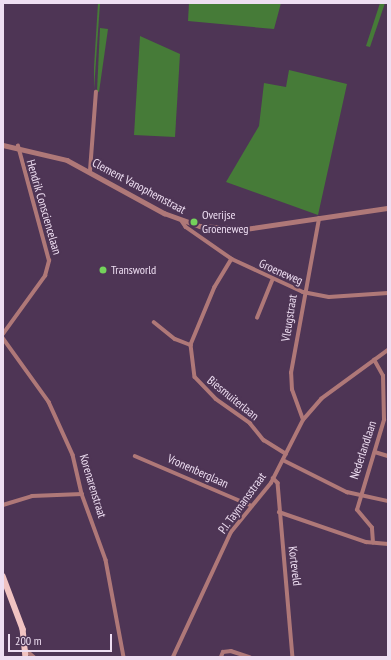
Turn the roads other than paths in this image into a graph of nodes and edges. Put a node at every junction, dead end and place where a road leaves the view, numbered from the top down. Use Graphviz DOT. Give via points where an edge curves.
graph roads {
  1 [pos="96,92"];
  2 [pos="3,145"];
  3 [pos="18,146"];
  4 [pos="90,171"];
  5 [pos="388,208"];
  6 [pos="319,219"];
  7 [pos="182,221"];
  8 [pos="232,259"];
  9 [pos="272,281"];
  10 [pos="303,292"];
  11 [pos="388,293"];
  12 [pos="257,318"];
  13 [pos="154,322"];
  14 [pos="3,334"];
  15 [pos="3,338"];
  16 [pos="191,345"];
  17 [pos="388,350"];
  18 [pos="374,360"];
  19 [pos="386,409"];
  20 [pos="303,420"];
  21 [pos="375,452"];
  22 [pos="286,454"];
  23 [pos="135,456"];
  24 [pos="388,456"];
  25 [pos="282,460"];
  26 [pos="273,478"];
  27 [pos="82,494"];
  28 [pos="360,496"];
  29 [pos="388,501"];
  30 [pos="3,504"];
  31 [pos="252,506"];
  32 [pos="279,512"];
  33 [pos="373,543"];
  34 [pos="388,544"];
  35 [pos="3,576"];
  36 [pos="26,650"];
  37 [pos="26,657"];
  38 [pos="34,657"];
  39 [pos="124,657"];
  40 [pos="173,657"];
  41 [pos="221,657"];
  42 [pos="250,657"];
  43 [pos="293,657"];
  1 -- 4 [label="street"];
  2 -- 3 [label="street, Clement Vanophemstraat"];
  3 -- 4 [label="street, Clement Vanophemstraat" via="56,156"];
  3 -- 14 [label="street, Hendrik Consciencelaan" via="48,252 46,272"];
  4 -- 7 [label="street, Clement Vanophemstraat"];
  5 -- 6 [label="street, Clement Vanophemstraat"];
  6 -- 7 [label="street, Clement Vanophemstraat" via="222,230"];
  6 -- 10 [label="street, Vleugstraat"];
  7 -- 8 [label="street, Groeneweg" via="186,227"];
  8 -- 9 [label="street, Groeneweg"];
  8 -- 16 [label="street, Biesmuiterlaan" via="215,287"];
  9 -- 10 [label="street, Groeneweg"];
  9 -- 12 [label="street"];
  10 -- 11 [label="street, Groeneweg" via="329,297"];
  10 -- 20 [label="street, Vleugstraat" via="291,373 292,390"];
  13 -- 16 [label="street" via="175,340"];
  15 -- 27 [label="street, Korenarenstraat" via="59,421 73,455"];
  16 -- 22 [label="street, Biesmuiterlaan" via="190,361 202,387"];
  17 -- 18 [label="street, P.I. Taymansstraat"];
  18 -- 19 [label="street, Nederlandlaan" via="383,372"];
  18 -- 20 [label="street, P.I. Taymansstraat" via="322,399"];
  19 -- 21 [label="street, Nederlandlaan"];
  20 -- 22 [label="street, P.I. Taymansstraat"];
  21 -- 24 [label="street"];
  21 -- 28 [label="street, Nederlandlaan"];
  22 -- 25 [label="street, P.I. Taymansstraat"];
  23 -- 31 [label="street, Vronenberglaan"];
  25 -- 26 [label="street, P.I. Taymansstraat"];
  25 -- 28 [label="street"];
  26 -- 31 [label="street, P.I. Taymansstraat"];
  26 -- 32 [label="street, Korteveld" via="278,483"];
  27 -- 30 [label="street" via="32,496"];
  27 -- 39 [label="street, Korenarenstraat" via="106,560"];
  28 -- 29 [label="street"];
  28 -- 33 [label="street, Nederlandlaan" via="357,510 372,528"];
  31 -- 40 [label="street, P.I. Taymansstraat" via="226,541"];
  32 -- 33 [label="street"];
  32 -- 43 [label="street, Korteveld"];
  33 -- 34 [label="street"];
  35 -- 36 [label="main road" via="21,621"];
  36 -- 37 [label="main road"];
  36 -- 38 [label="street"];
  41 -- 42 [label="street" via="223,652 231,651"];
}
